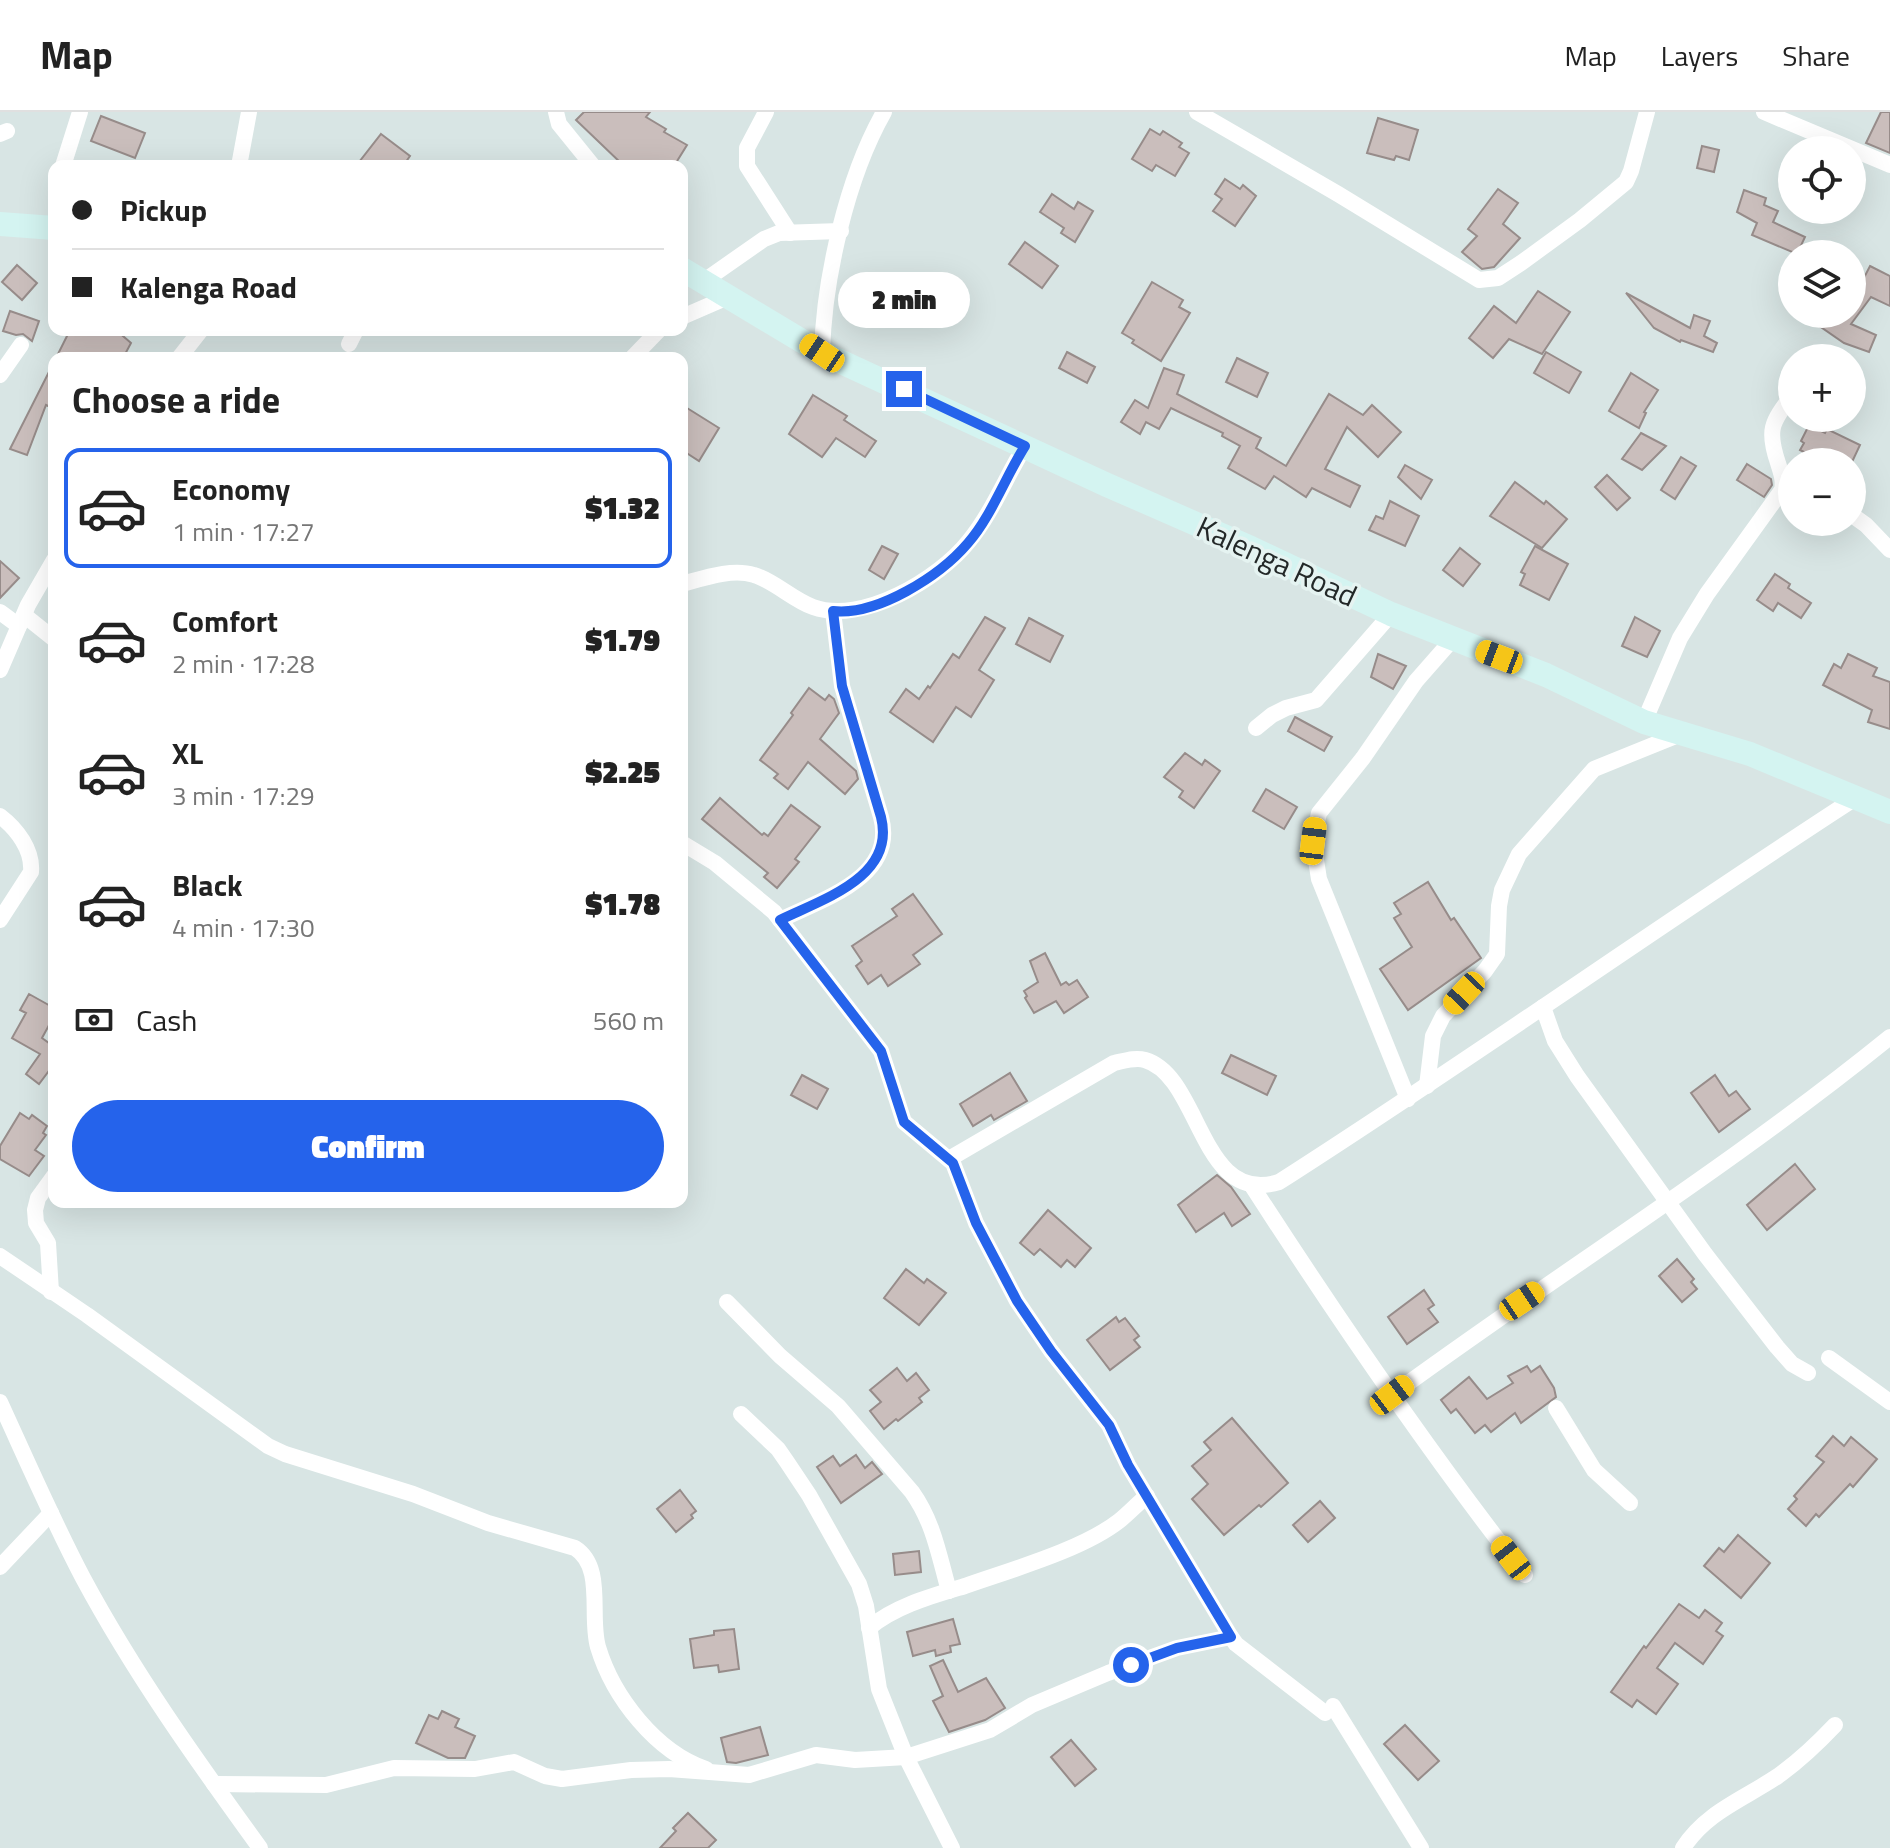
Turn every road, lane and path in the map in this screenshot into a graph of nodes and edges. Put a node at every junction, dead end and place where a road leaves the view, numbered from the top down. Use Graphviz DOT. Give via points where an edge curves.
graph roads {
  1 [pos="80,112"];
  2 [pos="249,112"];
  3 [pos="556,112"];
  4 [pos="766,112"];
  5 [pos="884,112"];
  6 [pos="1197,112"];
  7 [pos="1647,112"];
  8 [pos="1764,112"];
  9 [pos="65,160"];
  10 [pos="240,160"];
  11 [pos="588,160"];
  12 [pos="1890,165"];
  13 [pos="0,224"];
  14 [pos="48,228"];
  15 [pos="841,231"];
  16 [pos="790,233"];
  17 [pos="688,272"];
  18 [pos="704,281"];
  19 [pos="728,297"];
  20 [pos="688,314"];
  21 [pos="196,336"];
  22 [pos="653,336"];
  23 [pos="21,345"];
  24 [pos="184,352"];
  25 [pos="638,352"];
  26 [pos="822,353"];
  27 [pos="0,375"];
  28 [pos="1778,416"];
  29 [pos="1025,446"];
  30 [pos="1778,461"];
  31 [pos="1778,496"];
  32 [pos="1866,525"];
  33 [pos="1890,550"];
  34 [pos="48,571"];
  35 [pos="688,583"];
  36 [pos="833,611"];
  37 [pos="0,612"];
  38 [pos="1391,614"];
  39 [pos="22,620"];
  40 [pos="48,635"];
  41 [pos="1452,640"];
  42 [pos="0,670"];
  43 [pos="1644,722"];
  44 [pos="1256,728"];
  45 [pos="1684,733"];
  46 [pos="1854,799"];
  47 [pos="1890,812"];
  48 [pos="0,816"];
  49 [pos="688,847"];
  50 [pos="0,920"];
  51 [pos="780,920"];
  52 [pos="1543,1007"];
  53 [pos="1890,1037"];
  54 [pos="1427,1086"];
  55 [pos="1408,1099"];
  56 [pos="949,1159"];
  57 [pos="48,1184"];
  58 [pos="1252,1186"];
  59 [pos="1669,1202"];
  60 [pos="0,1256"];
  61 [pos="51,1292"];
  62 [pos="727,1302"];
  63 [pos="1829,1358"];
  64 [pos="1808,1373"];
  65 [pos="1392,1395"];
  66 [pos="0,1402"];
  67 [pos="1890,1402"];
  68 [pos="1556,1408"];
  69 [pos="741,1414"];
  70 [pos="1147,1496"];
  71 [pos="1630,1503"];
  72 [pos="51,1513"];
  73 [pos="0,1567"];
  74 [pos="1525,1575"];
  75 [pos="949,1591"];
  76 [pos="869,1628"];
  77 [pos="1231,1637"];
  78 [pos="1835,1725"];
  79 [pos="906,1757"];
  80 [pos="724,1775"];
  81 [pos="214,1784"];
  82 [pos="260,1848"];
  83 [pos="952,1848"];
  84 [pos="1421,1848"];
  85 [pos="1683,1848"];
  1 -- 9 [label="street"];
  2 -- 10 [label="street"];
  3 -- 11 [label="street" via="559,124"];
  4 -- 16 [label="street" via="747,148 747,166"];
  5 -- 15 [label="street" via="871,136"];
  6 -- 7 [label="street" via="1486,281 1521,263 1626,182"];
  8 -- 12 [label="street"];
  13 -- 14 [label="main road"];
  15 -- 16 [label="street"];
  15 -- 26 [label="street" via="823,315"];
  16 -- 18 [label="street" via="764,239"];
  17 -- 18 [label="main road, Kalenga Road"];
  18 -- 19 [label="main road, Kalenga Road"];
  19 -- 20 [label="street"];
  19 -- 26 [label="main road, Kalenga Road"];
  21 -- 24 [label="street"];
  22 -- 25 [label="street"];
  23 -- 27 [label="street"];
  26 -- 29 [label="main road, Kalenga Road"];
  28 -- 30 [label="street" via="1772,425"];
  29 -- 36 [label="street" via="958,552 902,594 861,609"];
  29 -- 38 [label="main road, Kalenga Road"];
  31 -- 43 [label="street" via="1680,638"];
  32 -- 33 [label="street"];
  34 -- 39 [label="street"];
  35 -- 36 [label="street" via="738,573 756,575 813,607"];
  36 -- 51 [label="street" via="842,686 885,832 883,846 863,877"];
  37 -- 39 [label="street"];
  38 -- 41 [label="main road, Kalenga Road"];
  38 -- 44 [label="street" via="1316,700 1272,715"];
  39 -- 40 [label="street"];
  39 -- 42 [label="street"];
  41 -- 43 [label="main road, Kalenga Road" via="1546,675"];
  41 -- 55 [label="street" via="1319,813 1313,841 1319,879"];
  43 -- 45 [label="main road, Kalenga Road"];
  45 -- 46 [label="main road, Kalenga Road" via="1750,754"];
  45 -- 54 [label="street" via="1594,769 1519,854 1502,890 1497,954 1443,1016 1433,1036"];
  46 -- 47 [label="main road, Kalenga Road"];
  46 -- 52 [label="street"];
  48 -- 50 [label="street" via="22,840 32,864"];
  49 -- 51 [label="street" via="715,863"];
  51 -- 56 [label="street" via="881,1051 904,1122"];
  52 -- 54 [label="street"];
  52 -- 59 [label="street" via="1555,1041 1577,1076"];
  53 -- 59 [label="street"];
  54 -- 55 [label="street"];
  55 -- 58 [label="street" via="1279,1182"];
  56 -- 58 [label="street" via="1114,1063 1137,1059 1152,1063 1171,1079 1210,1151"];
  56 -- 70 [label="street" via="1017,1301 1109,1425"];
  57 -- 61 [label="street" via="35,1210 48,1243"];
  58 -- 65 [label="street"];
  59 -- 64 [label="street" via="1777,1347"];
  59 -- 65 [label="street"];
  60 -- 61 [label="street"];
  61 -- 80 [label="street" via="268,1446 582,1552 592,1577 597,1644 610,1677 666,1748"];
  62 -- 75 [label="street" via="838,1406 912,1492 936,1535"];
  63 -- 67 [label="street"];
  65 -- 74 [label="street"];
  66 -- 72 [label="street"];
  68 -- 71 [label="street" via="1594,1470"];
  69 -- 76 [label="street" via="778,1449 809,1495 859,1584"];
  70 -- 75 [label="street" via="1099,1534"];
  70 -- 77 [label="street"];
  72 -- 73 [label="street"];
  72 -- 81 [label="street" via="135,1667"];
  75 -- 76 [label="street" via="882,1617"];
  76 -- 79 [label="street" via="879,1689"];
  77 -- 79 [label="street" via="1177,1648 1108,1673 1032,1705 990,1730"];
  77 -- 84 [label="street" via="1329,1709"];
  78 -- 85 [label="street" via="1776,1777 1706,1819"];
  79 -- 80 [label="street" via="855,1760 816,1755 749,1775"];
  79 -- 83 [label="street"];
  80 -- 81 [label="street" via="669,1769 562,1779 514,1762 475,1769 394,1768 326,1785"];
  81 -- 82 [label="street"];
}
